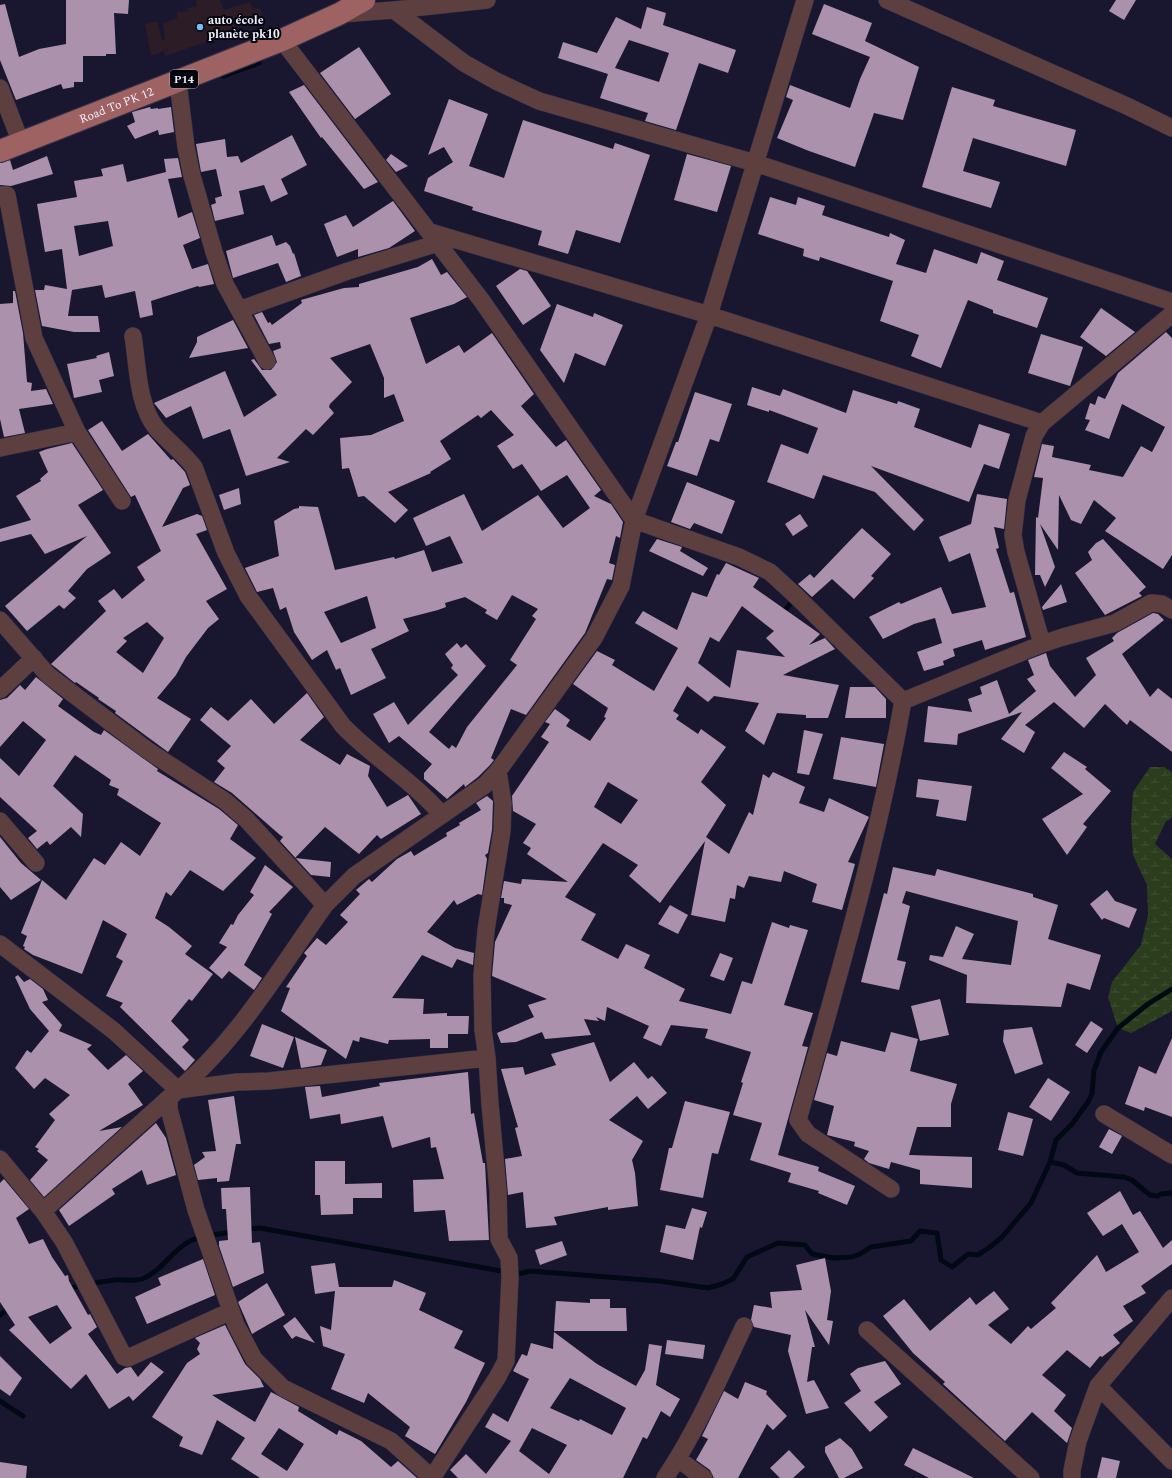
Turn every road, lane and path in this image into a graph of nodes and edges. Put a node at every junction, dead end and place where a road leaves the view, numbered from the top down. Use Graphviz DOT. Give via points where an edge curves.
graph roads {
  1 [pos="364,0"];
  2 [pos="487,0"];
  3 [pos="805,0"];
  4 [pos="887,0"];
  5 [pos="917,5"];
  6 [pos="394,10"];
  7 [pos="339,14"];
  8 [pos="282,40"];
  9 [pos="178,82"];
  10 [pos="0,88"];
  11 [pos="1172,128"];
  12 [pos="21,144"];
  13 [pos="0,151"];
  14 [pos="756,163"];
  15 [pos="0,195"];
  16 [pos="434,237"];
  17 [pos="1172,302"];
  18 [pos="239,310"];
  19 [pos="1172,314"];
  20 [pos="709,316"];
  21 [pos="133,336"];
  22 [pos="267,361"];
  23 [pos="1042,423"];
  24 [pos="77,432"];
  25 [pos="0,448"];
  26 [pos="122,501"];
  27 [pos="634,520"];
  28 [pos="1172,610"];
  29 [pos="0,620"];
  30 [pos="1042,644"];
  31 [pos="34,658"];
  32 [pos="0,690"];
  33 [pos="903,701"];
  34 [pos="498,771"];
  35 [pos="442,815"];
  36 [pos="0,821"];
  37 [pos="36,863"];
  38 [pos="325,905"];
  39 [pos="0,944"];
  40 [pos="487,1058"];
  41 [pos="175,1093"];
  42 [pos="1104,1114"];
  43 [pos="1172,1155"];
  44 [pos="0,1159"];
  45 [pos="891,1189"];
  46 [pos="43,1211"];
  47 [pos="1172,1298"];
  48 [pos="231,1311"];
  49 [pos="744,1326"];
  50 [pos="867,1330"];
  51 [pos="1098,1386"];
  52 [pos="678,1460"];
  53 [pos="1172,1461"];
  54 [pos="432,1478"];
  55 [pos="665,1478"];
  56 [pos="704,1478"];
  57 [pos="1031,1478"];
  58 [pos="1072,1478"];
  1 -- 7 [label="main road, Road To PK 12 / P14"];
  2 -- 6 [label="street"];
  3 -- 14 [label="street"];
  4 -- 5 [label="street"];
  5 -- 11 [label="street"];
  6 -- 7 [label="street"];
  6 -- 14 [label="street" via="464,63 539,101"];
  7 -- 8 [label="main road, Road To PK 12 / P14"];
  8 -- 9 [label="main road, Road To PK 12 / P14"];
  8 -- 16 [label="street"];
  9 -- 12 [label="main road, Road To PK 12 / P14"];
  9 -- 18 [label="street" via="192,176 214,252"];
  10 -- 12 [label="street"];
  12 -- 13 [label="main road, Road To PK 12 / P14"];
  14 -- 17 [label="street"];
  14 -- 20 [label="street"];
  15 -- 24 [label="street" via="7,195 34,338"];
  16 -- 18 [label="street"];
  16 -- 20 [label="street"];
  16 -- 27 [label="street"];
  18 -- 22 [label="street"];
  19 -- 23 [label="street"];
  20 -- 23 [label="street"];
  20 -- 27 [label="street"];
  21 -- 35 [label="street" via="145,407 156,428 194,467 226,553 248,596 343,726 361,744 427,797"];
  23 -- 30 [label="street" via="1034,436 1017,500 1013,535"];
  24 -- 25 [label="street"];
  24 -- 26 [label="street"];
  27 -- 33 [label="street" via="739,557 770,572"];
  27 -- 34 [label="street" via="621,586 608,613 594,638"];
  28 -- 30 [label="street" via="1162,604 1151,603 1115,623"];
  29 -- 31 [label="street"];
  30 -- 33 [label="street"];
  31 -- 32 [label="street"];
  31 -- 38 [label="street" via="48,675 147,750 226,801 246,819"];
  33 -- 45 [label="street" via="873,849 798,1120 808,1134"];
  34 -- 35 [label="street" via="485,785"];
  34 -- 40 [label="street" via="503,804 502,831 486,930 482,976 483,1030"];
  35 -- 38 [label="street" via="354,876"];
  36 -- 37 [label="street"];
  38 -- 41 [label="street" via="234,1033"];
  39 -- 41 [label="street" via="114,1031"];
  40 -- 41 [label="street" via="237,1082"];
  40 -- 54 [label="street" via="498,1191 499,1239 509,1258 506,1361"];
  41 -- 46 [label="street"];
  41 -- 48 [label="street" via="169,1101 169,1109 196,1210"];
  42 -- 43 [label="street"];
  44 -- 46 [label="street"];
  46 -- 48 [label="street" via="64,1242 124,1357 128,1358"];
  47 -- 51 [label="street"];
  48 -- 54 [label="street" via="254,1359 283,1388 391,1441"];
  49 -- 52 [label="street"];
  50 -- 57 [label="street"];
  51 -- 53 [label="street"];
  51 -- 58 [label="street" via="1078,1441"];
  52 -- 55 [label="street"];
  52 -- 56 [label="street"];
}
